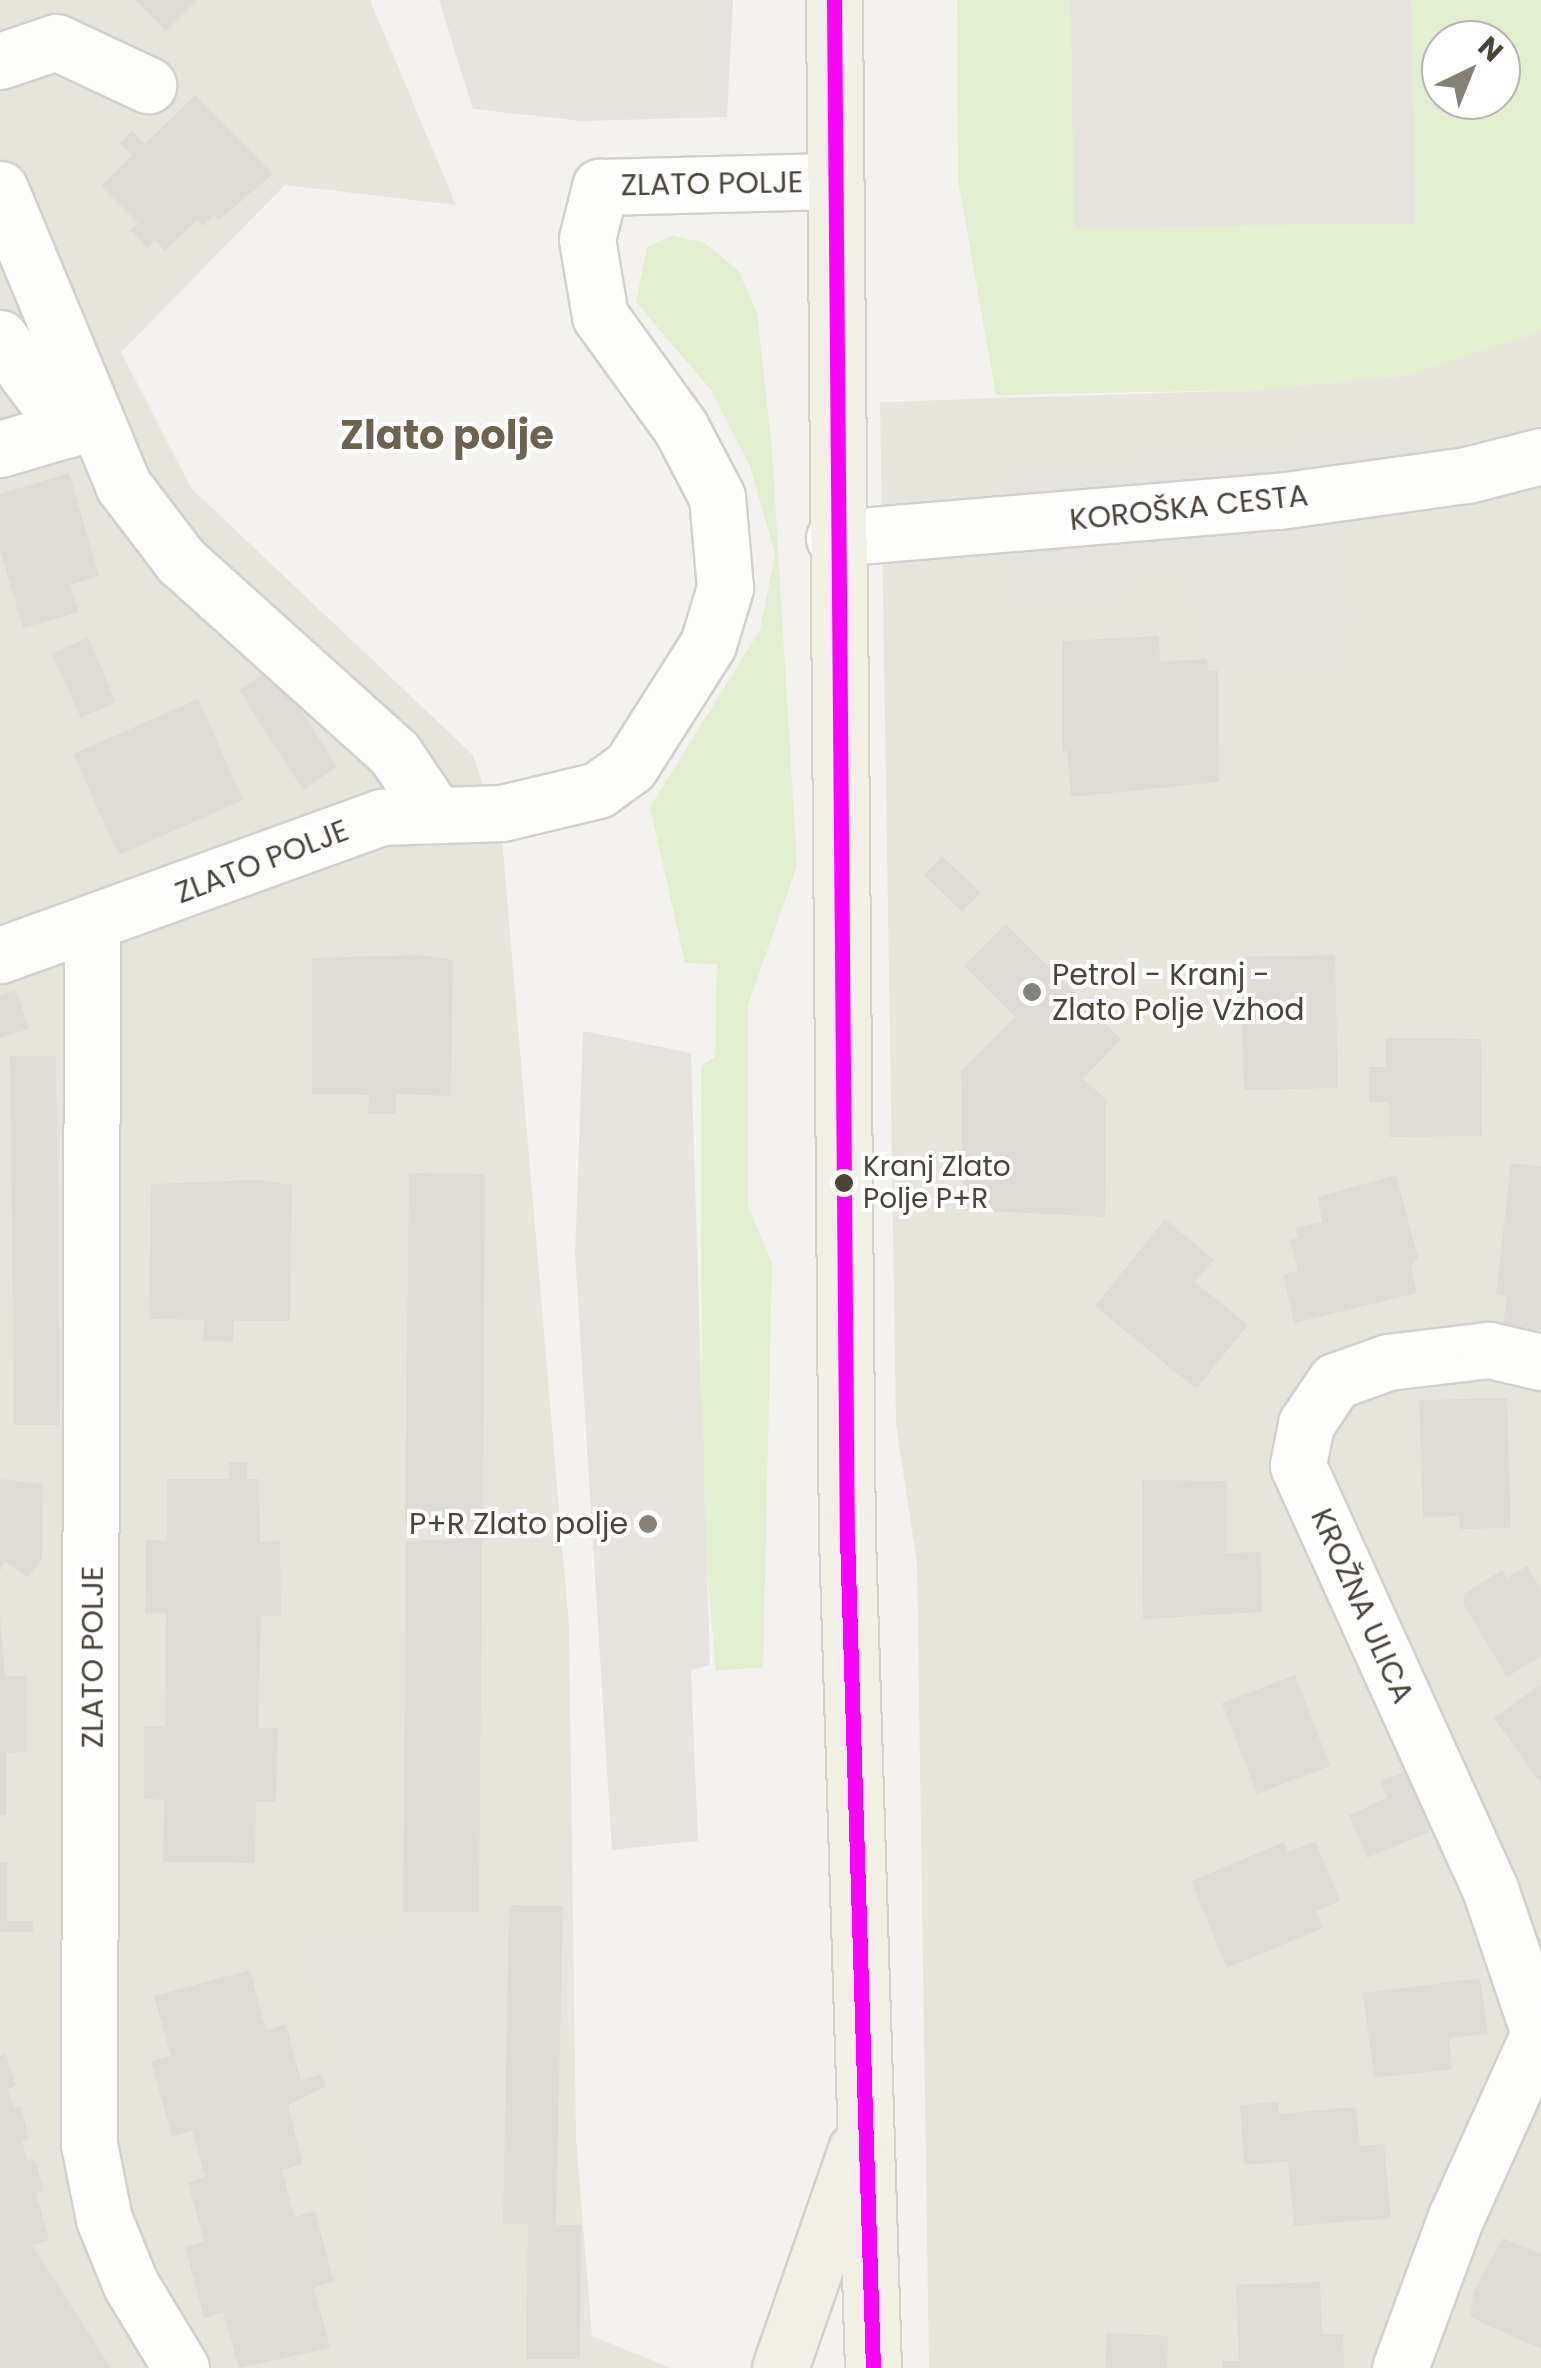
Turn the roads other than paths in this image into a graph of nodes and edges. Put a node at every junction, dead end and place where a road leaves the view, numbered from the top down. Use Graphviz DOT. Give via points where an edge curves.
graph roads {
  1 [pos="834,0"];
  2 [pos="0,61"];
  3 [pos="148,84"];
  4 [pos="830,181"];
  5 [pos="0,189"];
  6 [pos="0,338"];
  7 [pos="79,422"];
  8 [pos="0,448"];
  9 [pos="1541,456"];
  10 [pos="834,538"];
  11 [pos="436,815"];
  12 [pos="92,926"];
  13 [pos="0,955"];
  14 [pos="1541,1362"];
  15 [pos="1540,2030"];
  16 [pos="864,2129"];
  17 [pos="181,2368"];
  18 [pos="780,2368"];
  19 [pos="872,2368"];
  20 [pos="1400,2368"];
  1 -- 4 [label="main road"];
  2 -- 3 [label="street" via="56,42"];
  4 -- 10 [label="main road"];
  4 -- 11 [label="street, ZLATO POLJE" via="600,187 587,239 600,316 680,428 717,497 726,588 708,644 630,767 598,790 502,812"];
  5 -- 7 [label="street"];
  6 -- 7 [label="street"];
  7 -- 8 [label="street"];
  7 -- 11 [label="street" via="181,561 396,754"];
  9 -- 10 [label="street, KOROŠKA CESTA" via="1467,475 1279,501"];
  10 -- 16 [label="main road" via="848,1577"];
  11 -- 12 [label="street, ZLATO POLJE" via="381,816"];
  12 -- 13 [label="street, ZLATO POLJE"];
  12 -- 17 [label="street, ZLATO POLJE" via="89,2144 104,2219 131,2285"];
  14 -- 15 [label="street, KROŽNA ULICA" via="1489,1350 1388,1362 1335,1382 1306,1424 1298,1465 1490,1889"];
  15 -- 20 [label="street, KROŽNA ULICA" via="1456,2217"];
  16 -- 18 [label="main road"];
  16 -- 19 [label="main road"];
}
